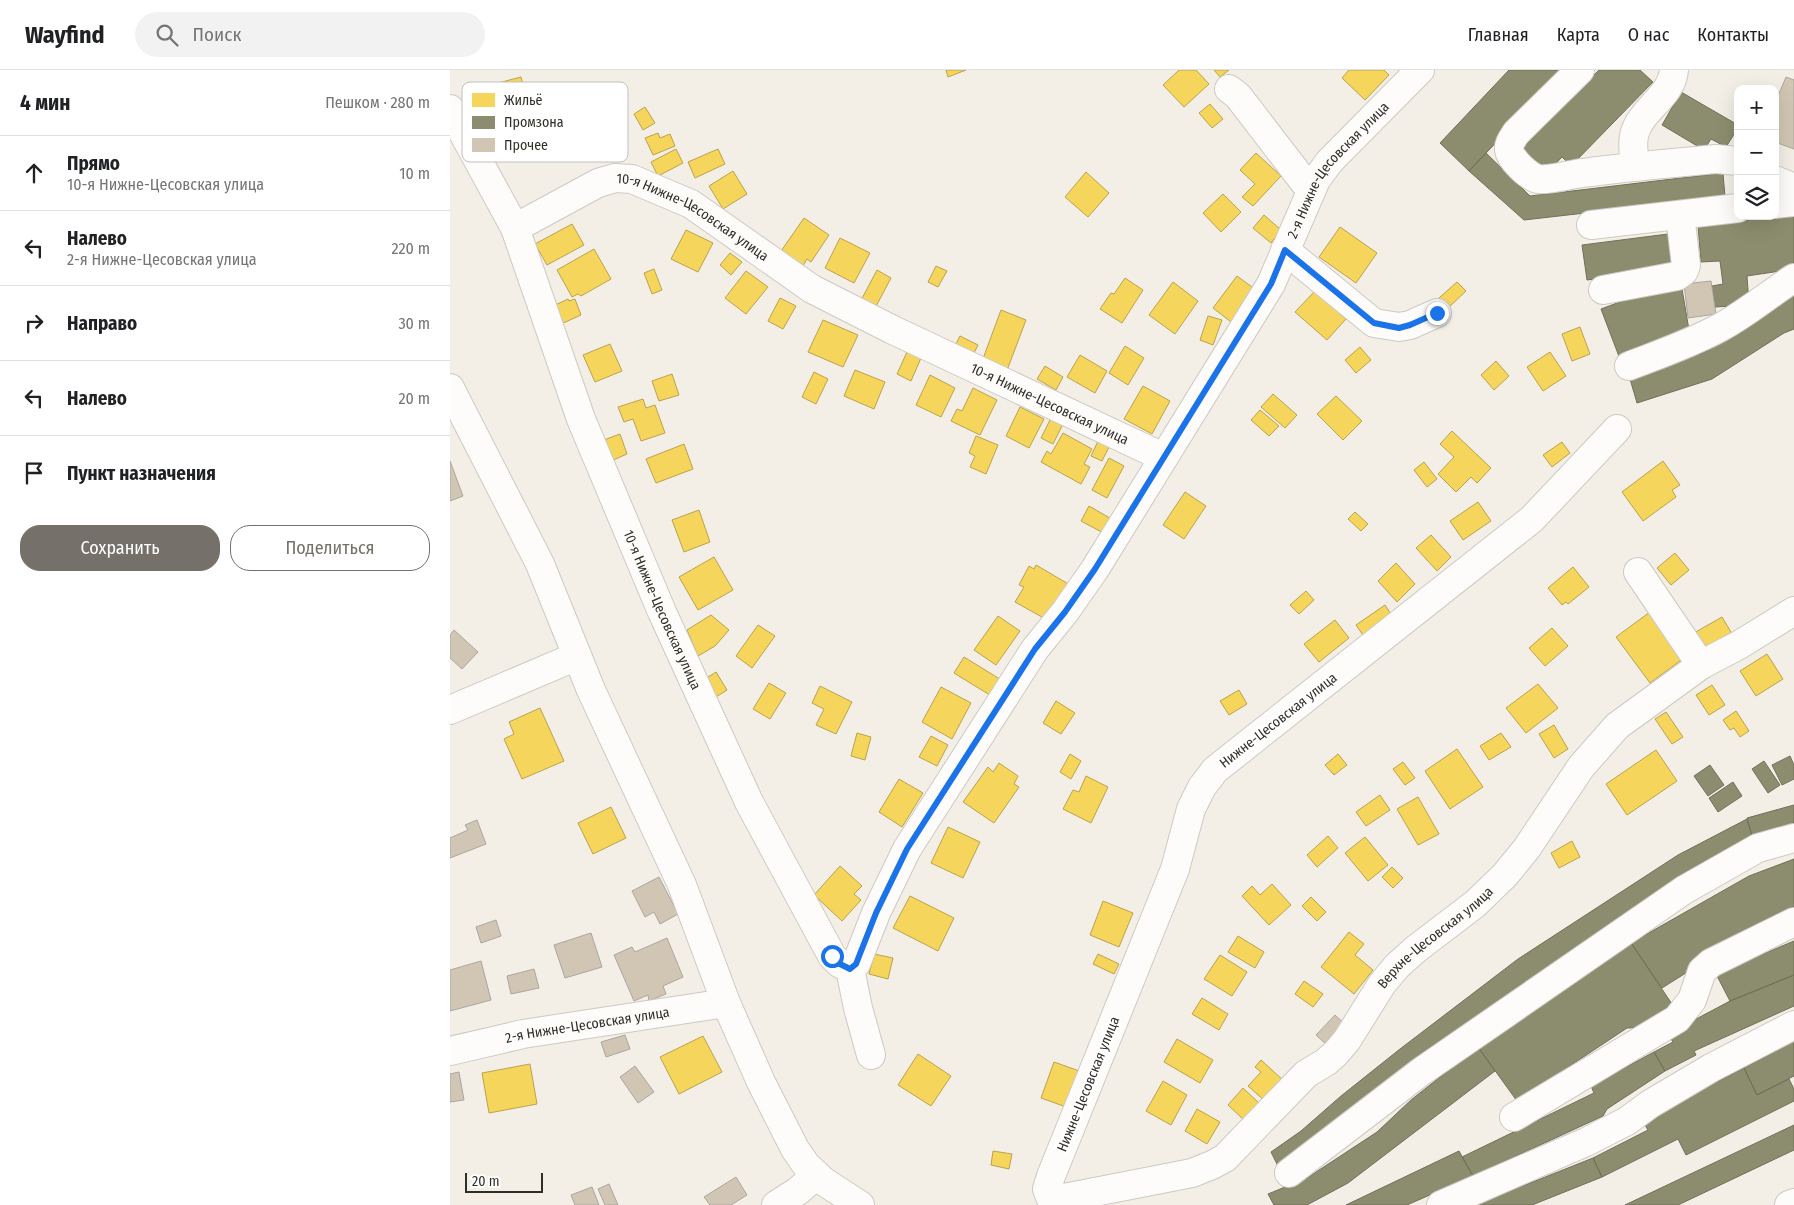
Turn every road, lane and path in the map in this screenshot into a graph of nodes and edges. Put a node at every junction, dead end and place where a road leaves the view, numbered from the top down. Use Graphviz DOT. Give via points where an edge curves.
graph roads {
  1 [pos="1420,70"];
  2 [pos="1580,70"];
  3 [pos="1674,70"];
  4 [pos="1229,89"];
  5 [pos="450,109"];
  6 [pos="462,131"];
  7 [pos="1734,161"];
  8 [pos="479,162"];
  9 [pos="1635,167"];
  10 [pos="1779,182"];
  11 [pos="1794,188"];
  12 [pos="1311,192"];
  13 [pos="1794,202"];
  14 [pos="1779,204"];
  15 [pos="1734,208"];
  16 [pos="1680,215"];
  17 [pos="1591,225"];
  18 [pos="515,228"];
  19 [pos="1285,250"];
  20 [pos="1794,278"];
  21 [pos="1603,290"];
  22 [pos="1437,313"];
  23 [pos="1629,366"];
  24 [pos="453,404"];
  25 [pos="1617,429"];
  26 [pos="1163,457"];
  27 [pos="1638,572"];
  28 [pos="1794,611"];
  29 [pos="577,656"];
  30 [pos="1701,665"];
  31 [pos="450,710"];
  32 [pos="1794,838"];
  33 [pos="1794,922"];
  34 [pos="850,969"];
  35 [pos="726,1003"];
  36 [pos="1794,1025"];
  37 [pos="450,1051"];
  38 [pos="871,1055"];
  39 [pos="1514,1117"];
  40 [pos="1290,1173"];
  41 [pos="816,1175"];
  42 [pos="1048,1194"];
  43 [pos="1794,1203"];
  44 [pos="776,1205"];
  45 [pos="860,1205"];
  46 [pos="1441,1205"];
  47 [pos="1789,1205"];
  1 -- 12 [label="street, 2-я Нижне-Цесовская улица" via="1329,162"];
  2 -- 9 [label="street" via="1516,133 1508,150 1523,169 1540,180"];
  3 -- 9 [label="street" via="1672,82 1644,116 1634,135"];
  4 -- 12 [label="street" via="1238,96"];
  5 -- 6 [label="street, 10-я Нижне-Цесовская улица"];
  7 -- 9 [label="street" via="1716,159"];
  8 -- 18 [label="street, 10-я Нижне-Цесовская улица"];
  10 -- 11 [label="street"];
  12 -- 19 [label="street, 2-я Нижне-Цесовская улица"];
  13 -- 14 [label="street"];
  15 -- 16 [label="street"];
  16 -- 17 [label="street"];
  16 -- 21 [label="street" via="1684,271 1677,276"];
  18 -- 26 [label="street, 10-я Нижне-Цесовская улица" via="598,182 632,179 691,204 812,289"];
  18 -- 34 [label="street, 10-я Нижне-Цесовская улица" via="581,419 662,612 749,802 832,956"];
  19 -- 22 [label="street" via="1374,323 1399,328"];
  19 -- 26 [label="street, 2-я Нижне-Цесовская улица" via="1271,284"];
  20 -- 23 [label="street" via="1720,328"];
  24 -- 29 [label="street" via="540,564"];
  25 -- 42 [label="street, Нижне-Цесовская улица" via="1532,519 1215,770 1191,809 1175,869 1050,1176"];
  26 -- 34 [label="street, 2-я Нижне-Цесовская улица" via="1095,569 1035,649 907,849 856,964"];
  27 -- 30 [label="street"];
  28 -- 30 [label="street, Верхне-Цесовская улица"];
  29 -- 31 [label="street"];
  29 -- 35 [label="street" via="682,885"];
  30 -- 42 [label="street, Верхне-Цесовская улица" via="1617,726 1581,767 1505,875 1475,904 1397,966 1336,1053 1306,1074 1225,1158 1192,1173 1060,1199"];
  32 -- 40 [label="street" via="1758,848 1684,890 1422,1071"];
  33 -- 39 [label="street" via="1711,963 1702,971 1692,1000 1677,1019"];
  34 -- 38 [label="street"];
  35 -- 37 [label="street, 2-я Нижне-Цесовская улица" via="533,1032"];
  35 -- 41 [label="street" via="760,1082 795,1150"];
  36 -- 46 [label="street" via="1711,1068 1627,1121 1586,1142"];
  41 -- 44 [label="street"];
  41 -- 45 [label="street"];
  43 -- 47 [label="street"];
}
